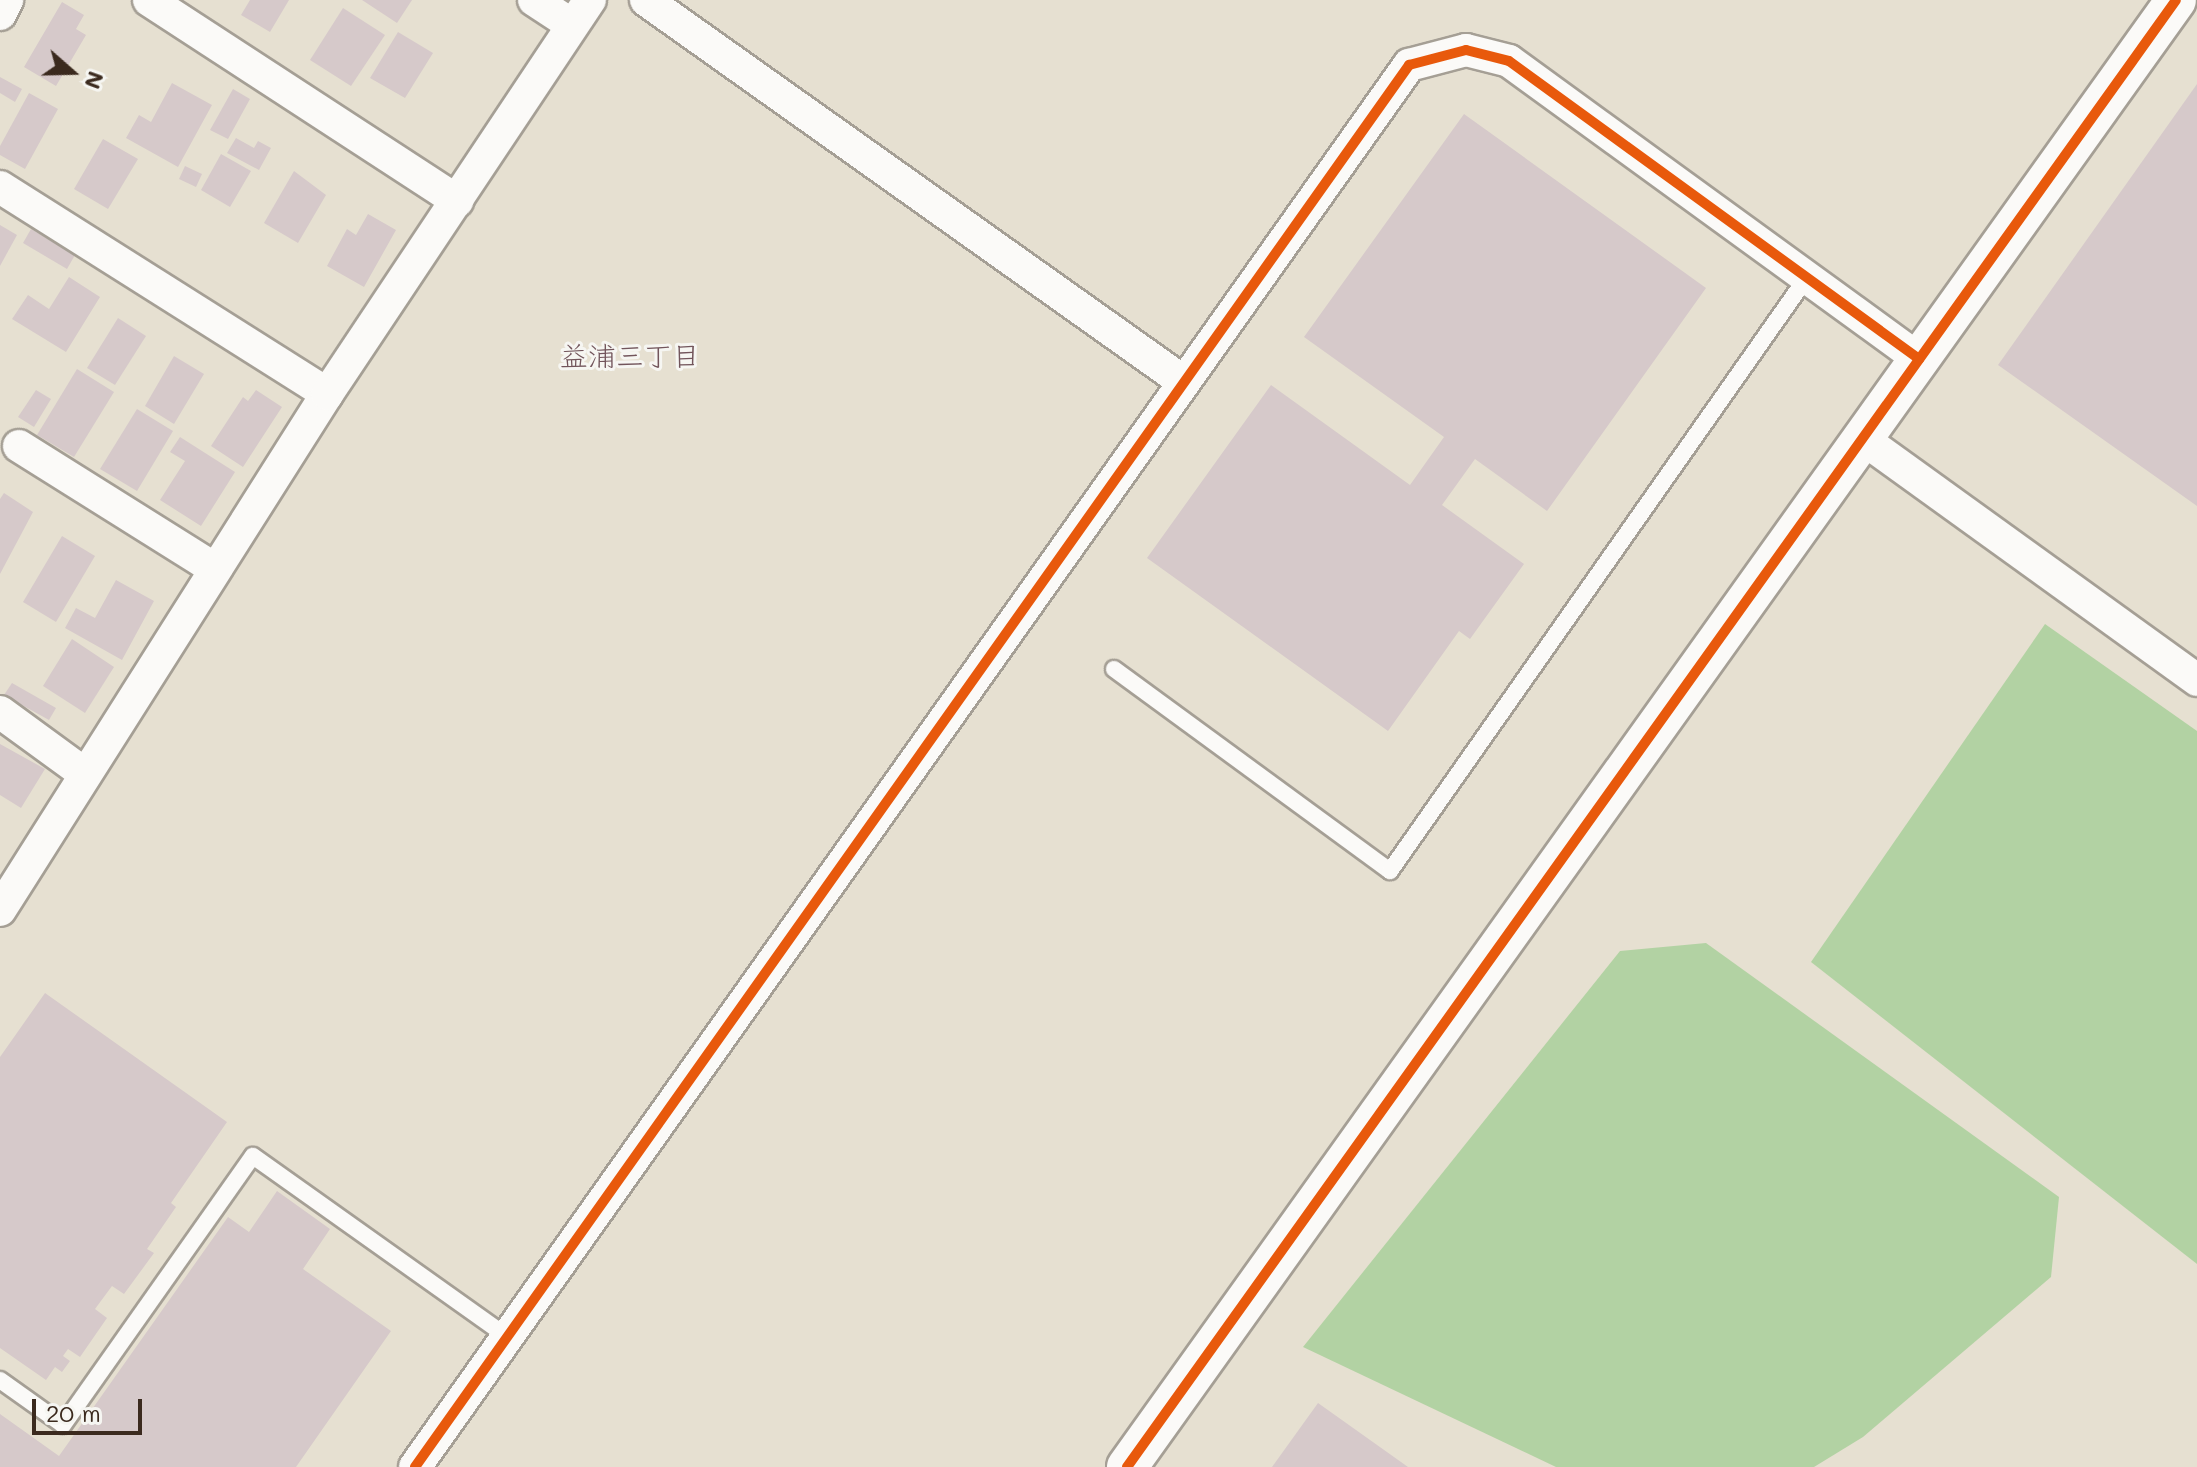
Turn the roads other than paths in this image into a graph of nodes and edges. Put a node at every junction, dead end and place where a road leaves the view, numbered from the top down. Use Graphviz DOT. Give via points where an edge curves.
graph roads {
  1 [pos="7,0"];
  2 [pos="149,0"];
  3 [pos="534,0"];
  4 [pos="646,0"];
  5 [pos="2176,0"];
  6 [pos="581,13"];
  7 [pos="0,14"];
  8 [pos="0,187"];
  9 [pos="457,201"];
  10 [pos="1807,277"];
  11 [pos="1919,359"];
  12 [pos="1184,382"];
  13 [pos="327,394"];
  14 [pos="1863,439"];
  15 [pos="19,446"];
  16 [pos="215,569"];
  17 [pos="1114,669"];
  18 [pos="2197,680"];
  19 [pos="0,712"];
  20 [pos="85,774"];
  21 [pos="0,910"];
  22 [pos="509,1338"];
  23 [pos="0,1380"];
  24 [pos="415,1467"];
  25 [pos="1127,1467"];
  1 -- 7 [label="street"];
  2 -- 9 [label="street"];
  3 -- 6 [label="street"];
  4 -- 12 [label="street"];
  5 -- 11 [label="street"];
  6 -- 9 [label="street"];
  8 -- 13 [label="street"];
  9 -- 13 [label="street"];
  10 -- 11 [label="street"];
  10 -- 12 [label="street" via="1509,61 1466,50 1409,65"];
  10 -- 17 [label="lane" via="1390,871"];
  11 -- 14 [label="street"];
  12 -- 22 [label="street"];
  13 -- 16 [label="street"];
  14 -- 18 [label="street"];
  14 -- 25 [label="street"];
  15 -- 16 [label="street"];
  16 -- 20 [label="street"];
  19 -- 20 [label="street"];
  20 -- 21 [label="street"];
  22 -- 23 [label="lane" via="253,1156 63,1425"];
  22 -- 24 [label="street"];
}
